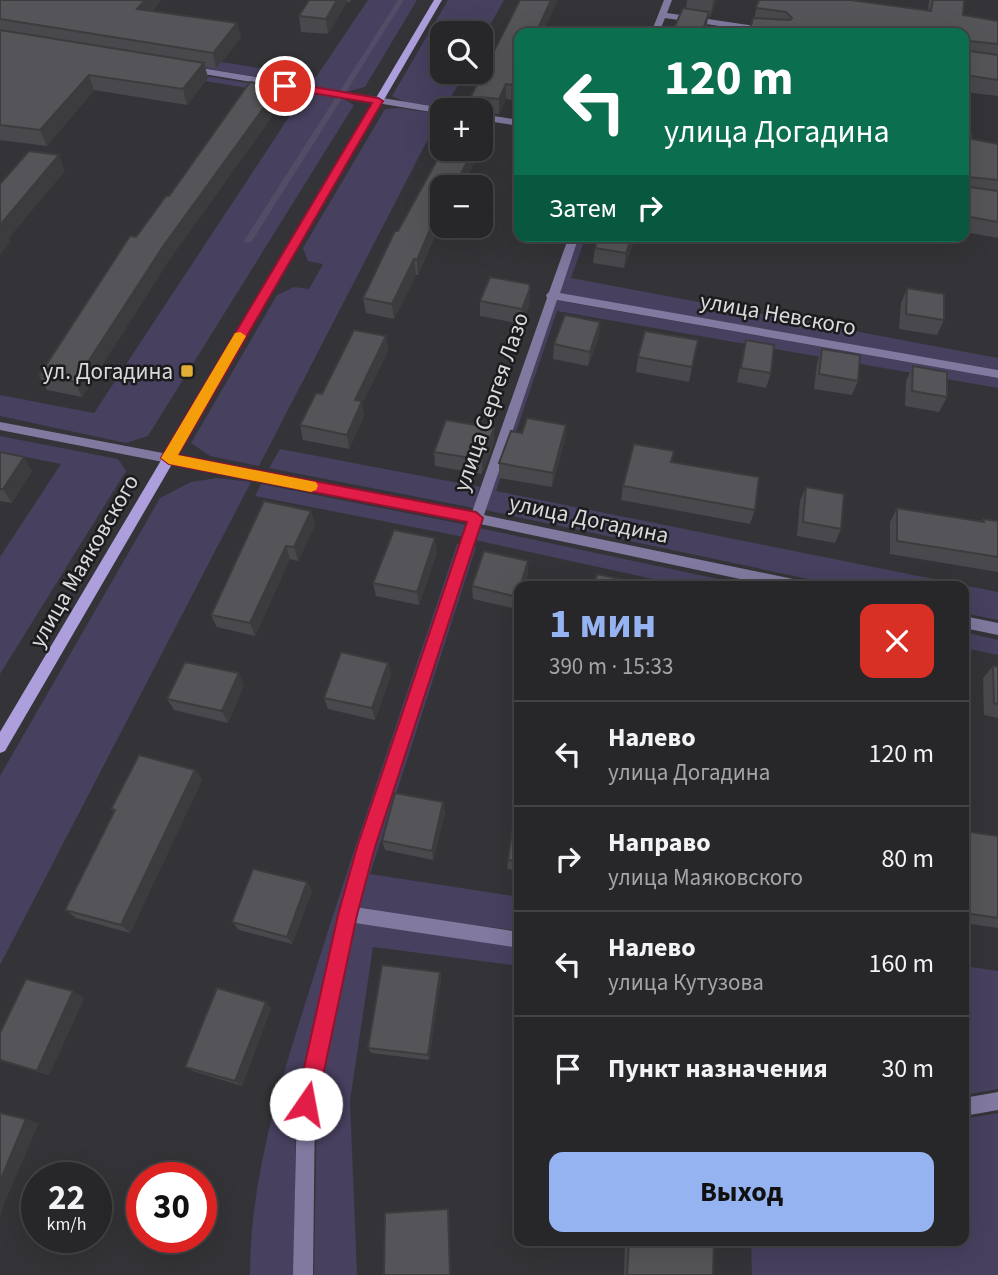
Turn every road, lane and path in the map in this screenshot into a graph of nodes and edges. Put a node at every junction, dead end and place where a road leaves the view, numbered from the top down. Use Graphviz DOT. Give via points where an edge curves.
graph roads {
  1 [pos="438,0"];
  2 [pos="668,0"];
  3 [pos="662,15"];
  4 [pos="656,28"];
  5 [pos="749,28"];
  6 [pos="175,67"];
  7 [pos="378,101"];
  8 [pos="430,109"];
  9 [pos="493,119"];
  10 [pos="514,122"];
  11 [pos="572,242"];
  12 [pos="551,295"];
  13 [pos="998,374"];
  14 [pos="0,426"];
  15 [pos="169,458"];
  16 [pos="476,518"];
  17 [pos="774,581"];
  18 [pos="969,623"];
  19 [pos="998,629"];
  20 [pos="0,746"];
  21 [pos="348,915"];
  22 [pos="514,939"];
  23 [pos="998,1101"];
  24 [pos="969,1106"];
  25 [pos="303,1275"];
  1 -- 7 [label="main road, улица Маяковского"];
  2 -- 3 [label="street"];
  3 -- 4 [label="street"];
  3 -- 5 [label="street"];
  6 -- 7 [label="street"];
  7 -- 8 [label="street"];
  7 -- 15 [label="main road, улица Маяковского"];
  9 -- 10 [label="street"];
  11 -- 12 [label="street, улица Сергея Лазо"];
  12 -- 13 [label="street, улица Невского"];
  12 -- 16 [label="street, улица Сергея Лазо"];
  14 -- 15 [label="street, улица Догадина"];
  15 -- 16 [label="street, улица Догадина"];
  15 -- 20 [label="main road, улица Маяковского"];
  16 -- 17 [label="street, улица Догадина"];
  16 -- 21 [label="street, улица Сергея Лазо" via="366,847"];
  18 -- 19 [label="street"];
  21 -- 22 [label="street"];
  21 -- 25 [label="street, улица Сергея Лазо" via="306,1104"];
  23 -- 24 [label="street"];
}
